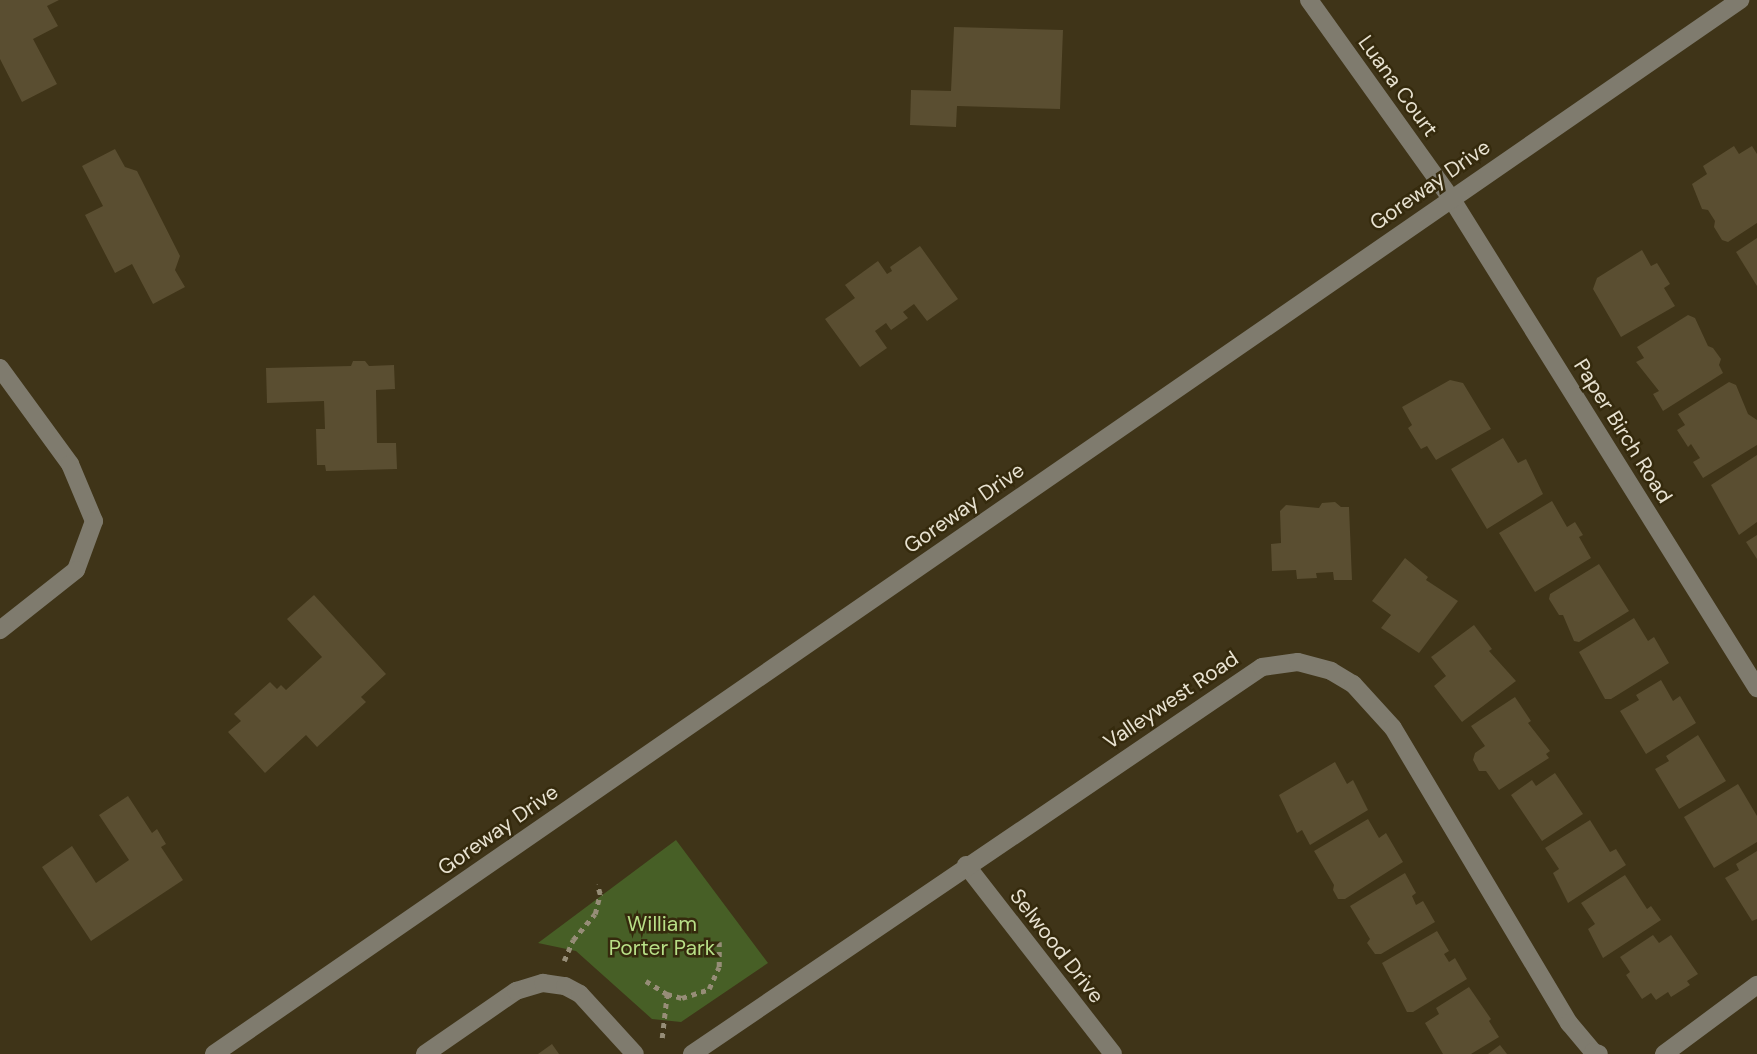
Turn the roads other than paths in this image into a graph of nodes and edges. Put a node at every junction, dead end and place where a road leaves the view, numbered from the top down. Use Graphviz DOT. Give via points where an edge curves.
graph roads {
  1 [pos="1309,0"];
  2 [pos="1740,0"];
  3 [pos="1451,198"];
  4 [pos="0,368"];
  5 [pos="0,630"];
  6 [pos="1757,688"];
  7 [pos="966,865"];
  8 [pos="1757,985"];
  9 [pos="214,1054"];
  10 [pos="425,1054"];
  11 [pos="635,1054"];
  12 [pos="692,1054"];
  13 [pos="1113,1054"];
  14 [pos="1599,1054"];
  15 [pos="1664,1054"];
  1 -- 3 [label="street, Luana Court"];
  2 -- 3 [label="street, Goreway Drive"];
  3 -- 6 [label="street, Paper Birch Road"];
  3 -- 9 [label="street, Goreway Drive"];
  4 -- 5 [label="street" via="71,464 94,521 76,570"];
  7 -- 12 [label="street, Valleywest Road"];
  7 -- 13 [label="street, Selwood Drive"];
  7 -- 14 [label="street, Valleywest Road" via="1262,667 1298,662 1331,671 1353,684 1393,728 1569,1023"];
  8 -- 15 [label="street"];
  10 -- 11 [label="street" via="516,991 543,983 580,994"];
}
